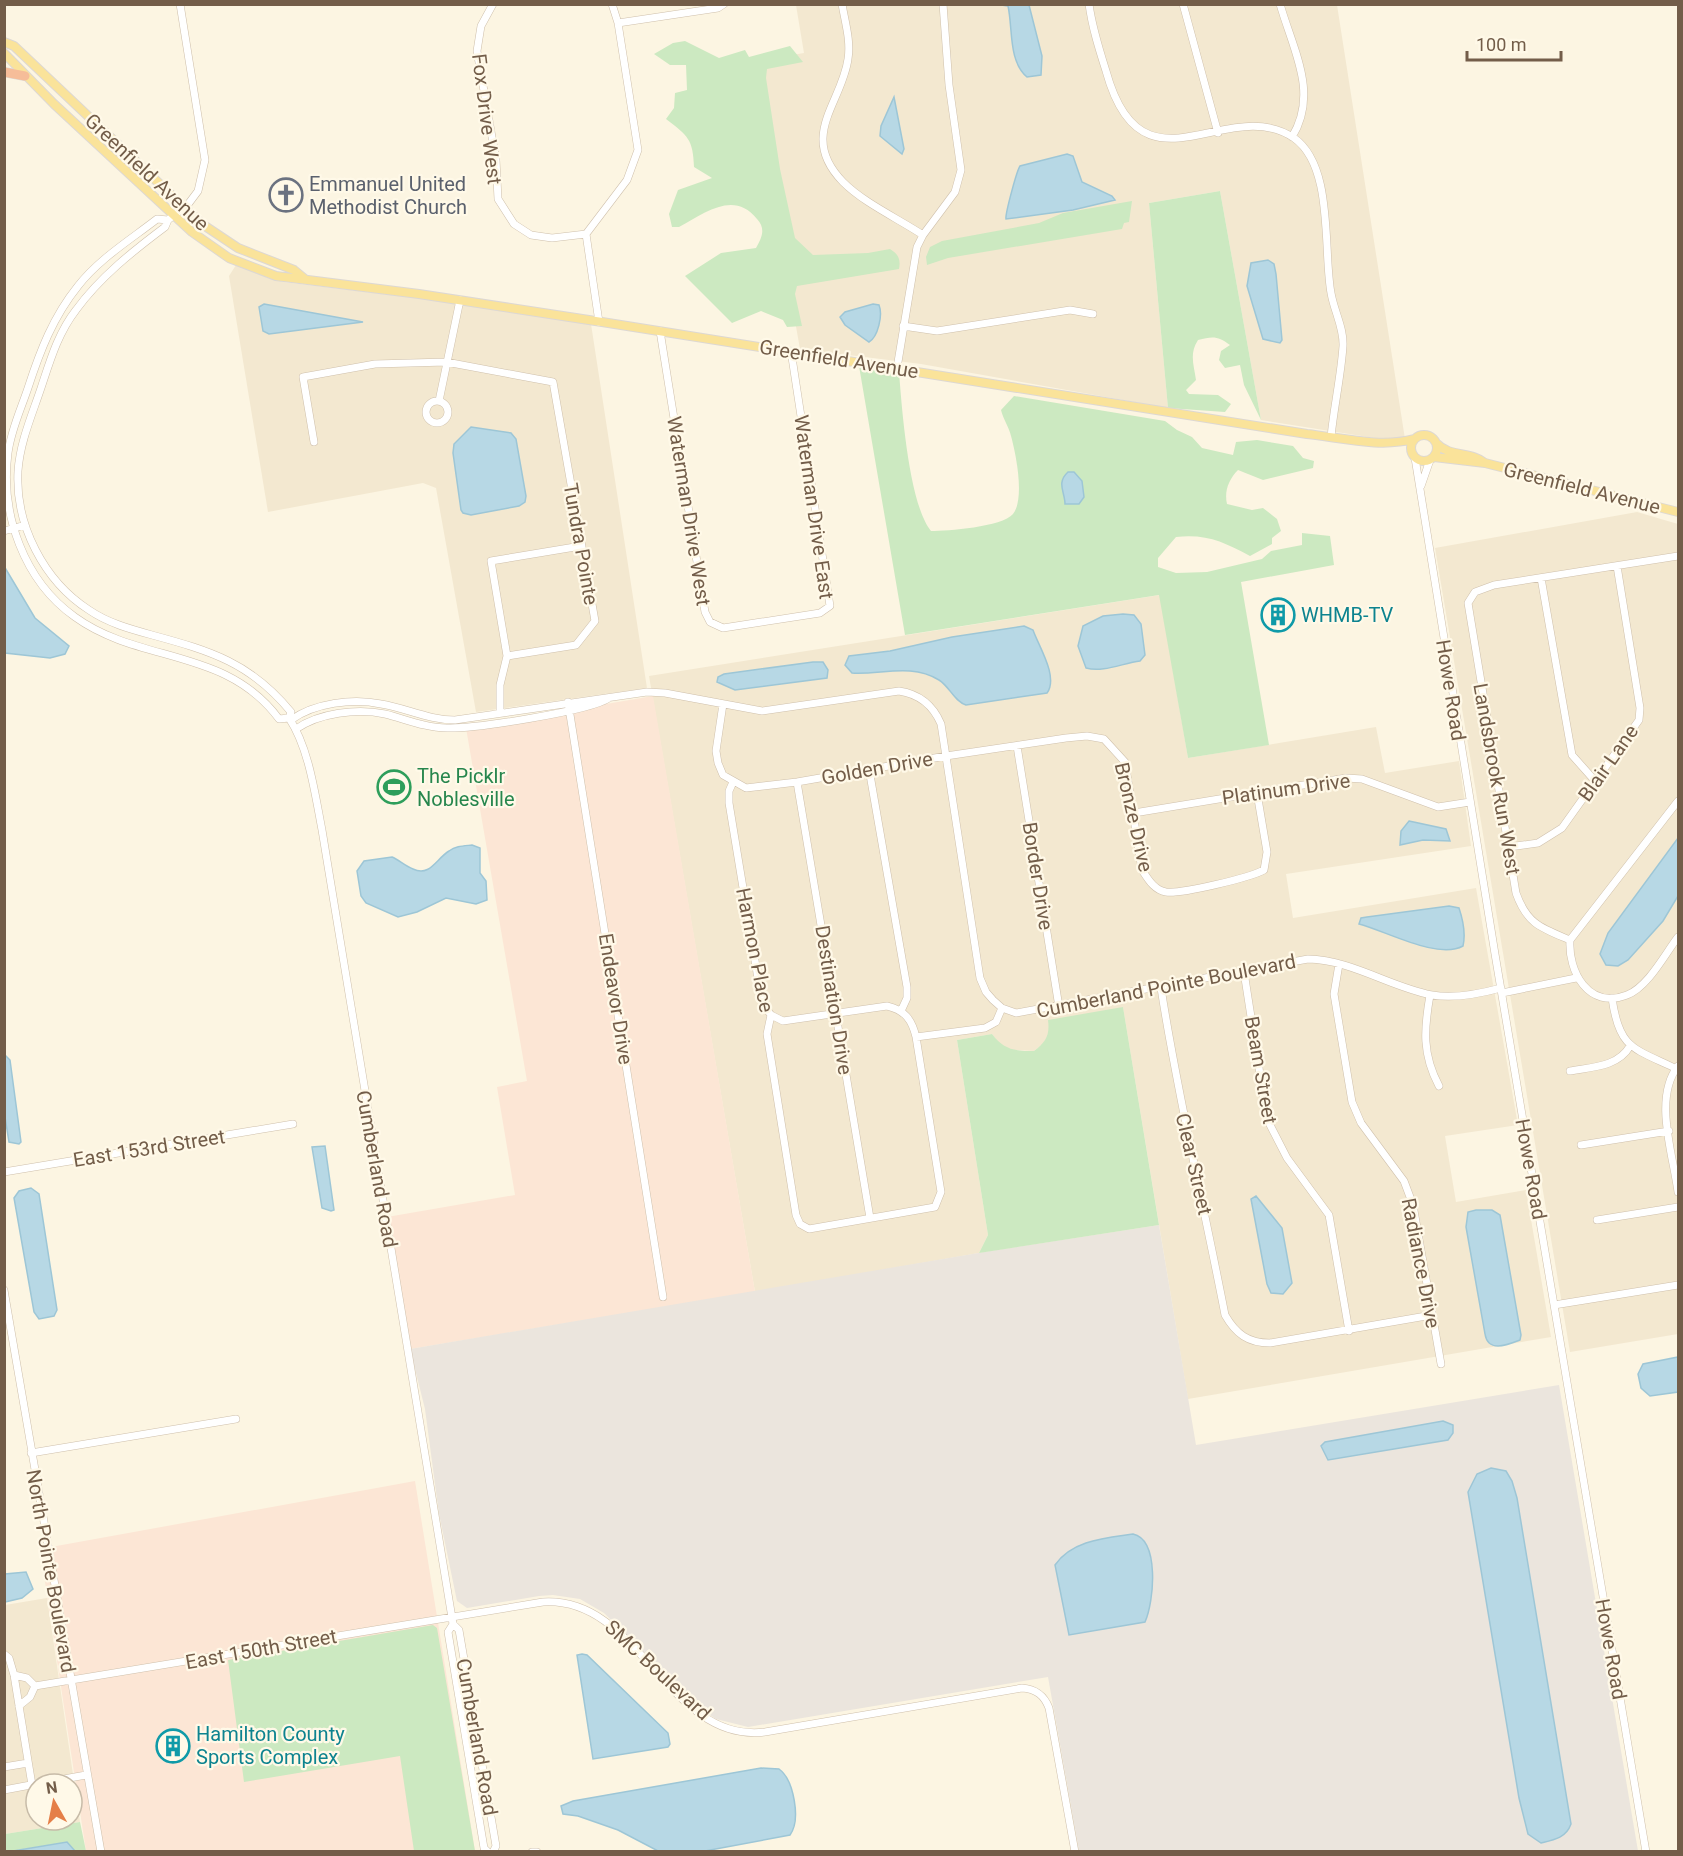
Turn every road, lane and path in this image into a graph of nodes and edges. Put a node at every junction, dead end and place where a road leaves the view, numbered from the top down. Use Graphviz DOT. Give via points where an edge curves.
graph roads {
  1 [pos="180,4"];
  2 [pos="612,4"];
  3 [pos="724,4"];
  4 [pos="842,4"];
  5 [pos="943,4"];
  6 [pos="1089,4"];
  7 [pos="1183,4"];
  8 [pos="1280,4"];
  9 [pos="489,6"];
  10 [pos="618,23"];
  11 [pos="4,42"];
  12 [pos="4,54"];
  13 [pos="4,72"];
  14 [pos="25,76"];
  15 [pos="1218,133"];
  16 [pos="1293,137"];
  17 [pos="183,208"];
  18 [pos="171,218"];
  19 [pos="586,234"];
  20 [pos="922,235"];
  21 [pos="305,279"];
  22 [pos="460,300"];
  23 [pos="1093,314"];
  24 [pos="599,322"];
  25 [pos="903,326"];
  26 [pos="660,331"];
  27 [pos="791,351"];
  28 [pos="446,362"];
  29 [pos="897,368"];
  30 [pos="439,401"];
  31 [pos="1331,437"];
  32 [pos="1414,439"];
  33 [pos="314,442"];
  34 [pos="1371,443"];
  35 [pos="1436,443"];
  36 [pos="1414,457"];
  37 [pos="1432,459"];
  38 [pos="1485,463"];
  39 [pos="1420,486"];
  40 [pos="1678,512"];
  41 [pos="25,525"];
  42 [pos="14,528"];
  43 [pos="4,531"];
  44 [pos="581,546"];
  45 [pos="1678,556"];
  46 [pos="1617,566"];
  47 [pos="1541,578"];
  48 [pos="776,620"];
  49 [pos="507,656"];
  50 [pos="609,698"];
  51 [pos="568,702"];
  52 [pos="723,704"];
  53 [pos="570,711"];
  54 [pos="500,713"];
  55 [pos="290,719"];
  56 [pos="296,729"];
  57 [pos="1104,739"];
  58 [pos="1017,746"];
  59 [pos="946,756"];
  60 [pos="869,769"];
  61 [pos="733,782"];
  62 [pos="797,782"];
  63 [pos="1596,782"];
  64 [pos="1257,793"];
  65 [pos="1678,801"];
  66 [pos="1470,802"];
  67 [pos="1134,813"];
  68 [pos="1509,847"];
  69 [pos="1678,937"];
  70 [pos="1570,940"];
  71 [pos="1339,964"];
  72 [pos="1244,972"];
  73 [pos="1576,978"];
  74 [pos="1161,988"];
  75 [pos="1501,991"];
  76 [pos="1430,995"];
  77 [pos="1612,998"];
  78 [pos="1059,1007"];
  79 [pos="1002,1008"];
  80 [pos="901,1011"];
  81 [pos="836,1014"];
  82 [pos="771,1015"];
  83 [pos="916,1038"];
  84 [pos="1630,1046"];
  85 [pos="1678,1067"];
  86 [pos="1570,1071"];
  87 [pos="1439,1086"];
  88 [pos="293,1124"];
  89 [pos="1669,1131"];
  90 [pos="1581,1145"];
  91 [pos="4,1172"];
  92 [pos="1678,1192"];
  93 [pos="1678,1208"];
  94 [pos="870,1218"];
  95 [pos="1596,1220"];
  96 [pos="1678,1285"];
  97 [pos="4,1290"];
  98 [pos="663,1297"];
  99 [pos="1554,1305"];
  100 [pos="1432,1315"];
  101 [pos="1349,1331"];
  102 [pos="1441,1364"];
  103 [pos="236,1419"];
  104 [pos="31,1453"];
  105 [pos="453,1621"];
  106 [pos="7,1656"];
  107 [pos="14,1675"];
  108 [pos="70,1681"];
  109 [pos="35,1686"];
  110 [pos="19,1706"];
  111 [pos="28,1763"];
  112 [pos="4,1767"];
  113 [pos="31,1772"];
  114 [pos="86,1775"];
  115 [pos="24,1786"];
  116 [pos="4,1790"];
  117 [pos="100,1851"];
  118 [pos="488,1851"];
  119 [pos="493,1851"];
  120 [pos="532,1851"];
  121 [pos="537,1851"];
  122 [pos="1075,1851"];
  123 [pos="1646,1851"];
  1 -- 17 [label="street, Cumberland Road" via="206,155 201,184"];
  2 -- 10 [label="street"];
  3 -- 10 [label="street"];
  4 -- 20 [label="street" via="849,57 826,117 823,138 828,160 849,188"];
  5 -- 20 [label="street" via="961,170 955,192"];
  6 -- 15 [label="street" via="1111,90 1128,120 1148,134 1166,138"];
  7 -- 15 [label="street"];
  8 -- 16 [label="street" via="1306,96 1302,120"];
  9 -- 19 [label="street, Fox Drive West" via="480,26 477,51 500,205 514,224 531,235 552,238"];
  10 -- 19 [label="street" via="638,150 627,180"];
  11 -- 17 [label="main road, Greenfield Avenue" via="14,45"];
  12 -- 14 [label="main road, Greenfield Avenue"];
  13 -- 14 [label="highway"];
  14 -- 18 [label="main road, Greenfield Avenue"];
  15 -- 16 [label="street" via="1261,127"];
  16 -- 31 [label="street" via="1311,157 1319,178 1330,291 1343,337"];
  17 -- 18 [label="street, Cumberland Road"];
  17 -- 21 [label="main road, Greenfield Avenue" via="228,243 294,270"];
  18 -- 21 [label="main road, Greenfield Avenue" via="229,258 276,276"];
  18 -- 41 [label="street, Cumberland Road" via="97,284 59,337 21,452 19,493"];
  18 -- 42 [label="street, Cumberland Road" via="157,219 101,262 71,294 48,332 9,451 7,489"];
  19 -- 24 [label="street"];
  20 -- 25 [label="street" via="914,256"];
  21 -- 22 [label="main road, Greenfield Avenue"];
  22 -- 24 [label="main road, Greenfield Avenue"];
  22 -- 28 [label="street"];
  23 -- 25 [label="street" via="1070,310 937,331"];
  24 -- 26 [label="main road, Greenfield Avenue"];
  25 -- 29 [label="street"];
  26 -- 27 [label="main road, Greenfield Avenue"];
  26 -- 48 [label="street, Waterman Drive West" via="707,618 723,628"];
  27 -- 29 [label="main road, Greenfield Avenue"];
  27 -- 48 [label="street, Waterman Drive East" via="831,602 820,613"];
  28 -- 30 [label="street"];
  28 -- 33 [label="street" via="375,364 303,377"];
  28 -- 44 [label="street, Tundra Pointe" via="553,382"];
  29 -- 31 [label="main road, Greenfield Avenue"];
  31 -- 34 [label="main road, Greenfield Avenue"];
  32 -- 34 [label="main road, Greenfield Avenue"];
  32 -- 35 [label="main road" via="1426,435"];
  32 -- 36 [label="main road"];
  34 -- 36 [label="main road, Greenfield Avenue" via="1399,448"];
  35 -- 37 [label="main road" via="1437,452"];
  35 -- 38 [label="main road, Greenfield Avenue" via="1450,453 1479,458"];
  36 -- 37 [label="main road" via="1423,462"];
  36 -- 39 [label="street, Howe Road"];
  37 -- 38 [label="main road, Greenfield Avenue"];
  37 -- 39 [label="street, Howe Road"];
  38 -- 40 [label="main road, Greenfield Avenue"];
  39 -- 66 [label="street, Howe Road"];
  41 -- 42 [label="street"];
  41 -- 55 [label="street, Cumberland Road" via="50,573 79,604 119,626 232,661 273,692 291,712"];
  42 -- 43 [label="street"];
  42 -- 55 [label="street, Cumberland Road" via="32,571 75,617 110,637 218,670 251,689 279,718"];
  44 -- 49 [label="street, Tundra Pointe" via="595,621 576,645"];
  44 -- 49 [label="street" via="491,561"];
  45 -- 46 [label="street"];
  46 -- 47 [label="street"];
  46 -- 63 [label="street, Blair Lane" via="1639,720"];
  47 -- 63 [label="street" via="1572,755"];
  47 -- 68 [label="street, Landsbrook Run West" via="1494,585 1475,592 1468,603"];
  49 -- 54 [label="street" via="500,685"];
  50 -- 51 [label="street"];
  50 -- 52 [label="street" via="656,692"];
  50 -- 53 [label="street" via="602,704"];
  51 -- 53 [label="street, Endeavor Drive"];
  51 -- 54 [label="street"];
  52 -- 59 [label="street" via="762,711 899,691 913,693 936,712"];
  52 -- 61 [label="street" via="716,751 723,775"];
  53 -- 56 [label="street" via="447,728 368,711 315,718"];
  53 -- 98 [label="street, Endeavor Drive"];
  54 -- 55 [label="street" via="440,720 358,702 309,709"];
  55 -- 56 [label="street, Cumberland Road"];
  56 -- 105 [label="street, Cumberland Road" via="322,830"];
  57 -- 58 [label="street, Golden Drive" via="1087,736"];
  57 -- 67 [label="street, Bronze Drive" via="1125,762"];
  58 -- 59 [label="street, Golden Drive"];
  58 -- 78 [label="street, Border Drive"];
  59 -- 60 [label="street, Golden Drive"];
  59 -- 79 [label="street" via="980,978 986,992"];
  60 -- 62 [label="street, Golden Drive"];
  60 -- 80 [label="street" via="907,987"];
  61 -- 62 [label="street, Golden Drive" via="746,788"];
  61 -- 82 [label="street, Harmon Place" via="729,803 762,1003"];
  62 -- 81 [label="street, Destination Drive"];
  63 -- 68 [label="street, Blair Lane" via="1554,834 1538,843"];
  64 -- 66 [label="street, Platinum Drive" via="1346,778 1362,779 1438,807"];
  64 -- 67 [label="street, Platinum Drive"];
  64 -- 67 [label="street, Bronze Drive" via="1267,852 1264,870 1247,878 1166,892 1151,885 1142,870"];
  65 -- 70 [label="street"];
  66 -- 75 [label="street, Howe Road"];
  68 -- 70 [label="street, Landsbrook Run West" via="1516,893 1527,918"];
  69 -- 77 [label="street" via="1642,984 1627,995"];
  70 -- 73 [label="street" via="1569,955"];
  71 -- 72 [label="street, Cumberland Pointe Boulevard" via="1308,959"];
  71 -- 76 [label="street, Cumberland Pointe Boulevard"];
  71 -- 100 [label="street, Radiance Drive" via="1334,994 1352,1102 1361,1123 1404,1181 1413,1205"];
  72 -- 74 [label="street, Cumberland Pointe Boulevard"];
  72 -- 101 [label="street, Beam Street" via="1267,1119 1287,1158 1329,1215"];
  73 -- 75 [label="street, Cumberland Pointe Boulevard"];
  73 -- 77 [label="street" via="1598,995"];
  74 -- 78 [label="street, Cumberland Pointe Boulevard"];
  74 -- 101 [label="street, Clear Street" via="1173,1069 1225,1315 1239,1334 1255,1343"];
  75 -- 76 [label="street, Cumberland Pointe Boulevard"];
  75 -- 99 [label="street, Howe Road"];
  76 -- 87 [label="street" via="1424,1034 1431,1071"];
  77 -- 84 [label="street" via="1619,1033"];
  78 -- 79 [label="street, Cumberland Pointe Boulevard" via="1016,1013"];
  79 -- 83 [label="street" via="996,1022 985,1028"];
  80 -- 81 [label="street" via="887,1006"];
  80 -- 83 [label="street" via="909,1019"];
  81 -- 82 [label="street" via="790,1022"];
  81 -- 94 [label="street, Destination Drive"];
  82 -- 94 [label="street, Harmon Place" via="767,1034 796,1215 808,1229"];
  83 -- 94 [label="street" via="941,1192 935,1207"];
  84 -- 85 [label="street"];
  84 -- 86 [label="street" via="1607,1065"];
  85 -- 89 [label="street" via="1666,1089"];
  88 -- 91 [label="street, East 153rd Street"];
  89 -- 90 [label="street"];
  89 -- 92 [label="street"];
  93 -- 95 [label="street"];
  96 -- 99 [label="street"];
  97 -- 104 [label="street, North Pointe Boulevard"];
  99 -- 123 [label="street, Howe Road"];
  100 -- 101 [label="street"];
  100 -- 102 [label="street, Radiance Drive"];
  103 -- 104 [label="street"];
  104 -- 108 [label="street, North Pointe Boulevard"];
  105 -- 108 [label="street, East 150th Street"];
  105 -- 118 [label="street, Cumberland Road" via="448,1632 484,1848"];
  105 -- 119 [label="street, Cumberland Road" via="459,1630 496,1846"];
  105 -- 122 [label="street, SMC Boulevard" via="543,1602 567,1603 588,1610 613,1628 697,1712 740,1732 765,1732 1022,1688 1033,1690 1041,1695 1050,1713"];
  106 -- 107 [label="street"];
  107 -- 109 [label="street" via="27,1678"];
  107 -- 110 [label="street"];
  108 -- 109 [label="street, East 150th Street"];
  108 -- 114 [label="street, North Pointe Boulevard"];
  109 -- 110 [label="street"];
  110 -- 111 [label="street"];
  111 -- 112 [label="street"];
  111 -- 113 [label="street"];
  114 -- 117 [label="street, North Pointe Boulevard"];
  115 -- 116 [label="street"];
  120 -- 121 [label="street"];
}
